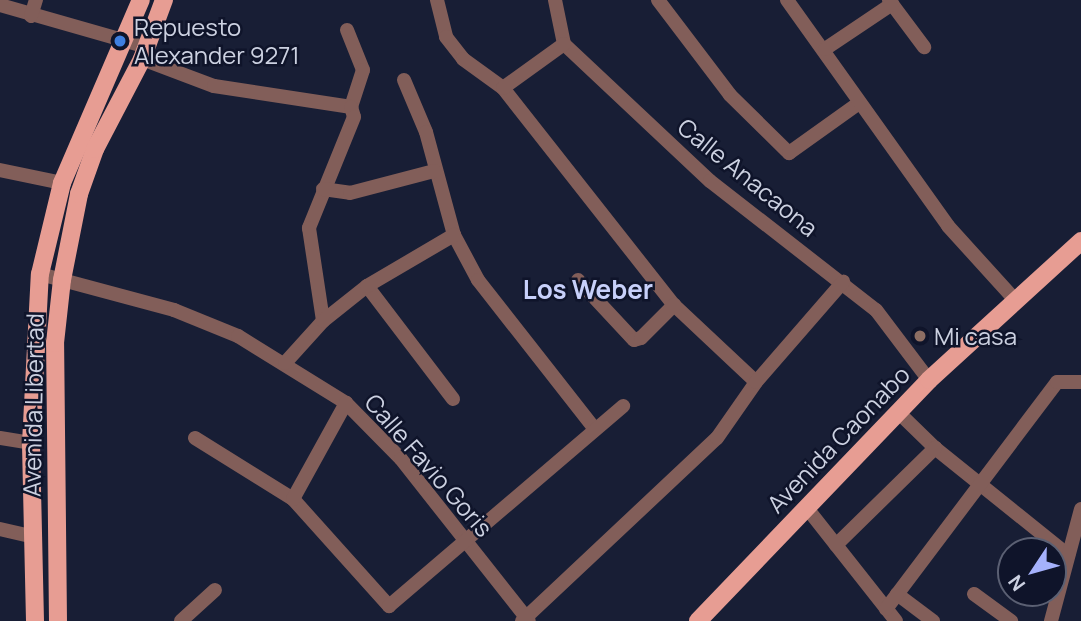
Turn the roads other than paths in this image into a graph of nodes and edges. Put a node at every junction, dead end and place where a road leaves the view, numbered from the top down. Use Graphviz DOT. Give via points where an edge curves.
graph roads {
  1 [pos="36,0"];
  2 [pos="141,0"];
  3 [pos="164,0"];
  4 [pos="437,0"];
  5 [pos="555,0"];
  6 [pos="658,0"];
  7 [pos="788,0"];
  8 [pos="890,2"];
  9 [pos="0,5"];
  10 [pos="31,16"];
  11 [pos="347,30"];
  12 [pos="124,38"];
  13 [pos="564,44"];
  14 [pos="924,47"];
  15 [pos="825,49"];
  16 [pos="144,53"];
  17 [pos="404,80"];
  18 [pos="503,88"];
  19 [pos="859,103"];
  20 [pos="351,109"];
  21 [pos="0,170"];
  22 [pos="434,171"];
  23 [pos="62,183"];
  24 [pos="323,189"];
  25 [pos="454,235"];
  26 [pos="1081,241"];
  27 [pos="40,274"];
  28 [pos="62,280"];
  29 [pos="578,280"];
  30 [pos="843,282"];
  31 [pos="367,286"];
  32 [pos="1016,301"];
  33 [pos="674,305"];
  34 [pos="323,321"];
  35 [pos="285,363"];
  36 [pos="929,380"];
  37 [pos="756,382"];
  38 [pos="1081,382"];
  39 [pos="453,399"];
  40 [pos="346,403"];
  41 [pos="623,406"];
  42 [pos="898,412"];
  43 [pos="595,429"];
  44 [pos="0,438"];
  45 [pos="195,438"];
  46 [pos="30,443"];
  47 [pos="935,448"];
  48 [pos="982,485"];
  49 [pos="293,499"];
  50 [pos="806,508"];
  51 [pos="1081,509"];
  52 [pos="0,529"];
  53 [pos="35,537"];
  54 [pos="468,543"];
  55 [pos="836,545"];
  56 [pos="1068,555"];
  57 [pos="215,590"];
  58 [pos="897,594"];
  59 [pos="974,594"];
  60 [pos="886,609"];
  61 [pos="526,620"];
  62 [pos="35,621"];
  63 [pos="58,621"];
  64 [pos="181,621"];
  65 [pos="698,621"];
  66 [pos="897,621"];
  67 [pos="933,621"];
  68 [pos="1011,621"];
  69 [pos="1051,621"];
  1 -- 10 [label="street"];
  2 -- 12 [label="main road, Avenida Libertad"];
  3 -- 16 [label="main road, Avenida Libertad"];
  4 -- 18 [label="street" via="446,37 463,60"];
  5 -- 13 [label="street"];
  6 -- 19 [label="street" via="730,95 789,153"];
  7 -- 15 [label="street"];
  8 -- 14 [label="street"];
  8 -- 15 [label="street"];
  9 -- 10 [label="street"];
  10 -- 12 [label="street"];
  11 -- 20 [label="street" via="363,70"];
  12 -- 16 [label="street"];
  12 -- 23 [label="main road, Avenida Libertad"];
  13 -- 18 [label="street"];
  13 -- 30 [label="street, Calle Anacaona" via="710,181"];
  15 -- 19 [label="street"];
  16 -- 20 [label="street" via="214,86"];
  16 -- 28 [label="main road, Avenida Libertad" via="95,149 79,194"];
  17 -- 22 [label="street" via="423,122"];
  18 -- 33 [label="street"];
  19 -- 32 [label="street" via="948,226"];
  20 -- 24 [label="street" via="354,117"];
  21 -- 23 [label="street"];
  22 -- 24 [label="street" via="350,193"];
  22 -- 25 [label="street"];
  23 -- 27 [label="main road, Avenida Libertad"];
  24 -- 34 [label="street" via="309,228"];
  25 -- 31 [label="street"];
  25 -- 43 [label="street" via="478,280"];
  26 -- 32 [label="main road, Avenida Caonabo"];
  27 -- 28 [label="street, Calle Favio Goris"];
  27 -- 46 [label="main road, Avenida Libertad"];
  28 -- 35 [label="street, Calle Favio Goris" via="174,310 238,336"];
  28 -- 63 [label="main road, Avenida Libertad" via="55,343"];
  29 -- 33 [label="street" via="634,340"];
  30 -- 36 [label="street, Calle Anacaona" via="876,310"];
  30 -- 37 [label="street"];
  31 -- 34 [label="street"];
  31 -- 39 [label="street"];
  32 -- 36 [label="main road, Avenida Caonabo"];
  33 -- 37 [label="street"];
  34 -- 35 [label="street"];
  35 -- 40 [label="street, Calle Favio Goris"];
  36 -- 42 [label="main road, Avenida Caonabo"];
  37 -- 61 [label="street" via="717,438"];
  38 -- 48 [label="street" via="1057,382"];
  40 -- 49 [label="street"];
  40 -- 54 [label="street, Calle Favio Goris" via="401,459"];
  41 -- 43 [label="street"];
  42 -- 47 [label="street"];
  42 -- 50 [label="main road, Avenida Caonabo"];
  43 -- 54 [label="street"];
  44 -- 46 [label="street"];
  45 -- 49 [label="street"];
  46 -- 53 [label="main road, Avenida Libertad"];
  47 -- 48 [label="street"];
  47 -- 55 [label="street"];
  48 -- 56 [label="street"];
  48 -- 58 [label="street"];
  49 -- 54 [label="street" via="387,604 393,605"];
  50 -- 55 [label="street"];
  50 -- 65 [label="main road, Avenida Caonabo"];
  51 -- 56 [label="street"];
  52 -- 53 [label="street"];
  53 -- 62 [label="main road, Avenida Libertad"];
  54 -- 61 [label="street, Calle Favio Goris"];
  55 -- 60 [label="street"];
  56 -- 69 [label="street"];
  57 -- 64 [label="street"];
  58 -- 60 [label="street"];
  58 -- 67 [label="street"];
  59 -- 68 [label="street"];
  60 -- 66 [label="street"];
}
